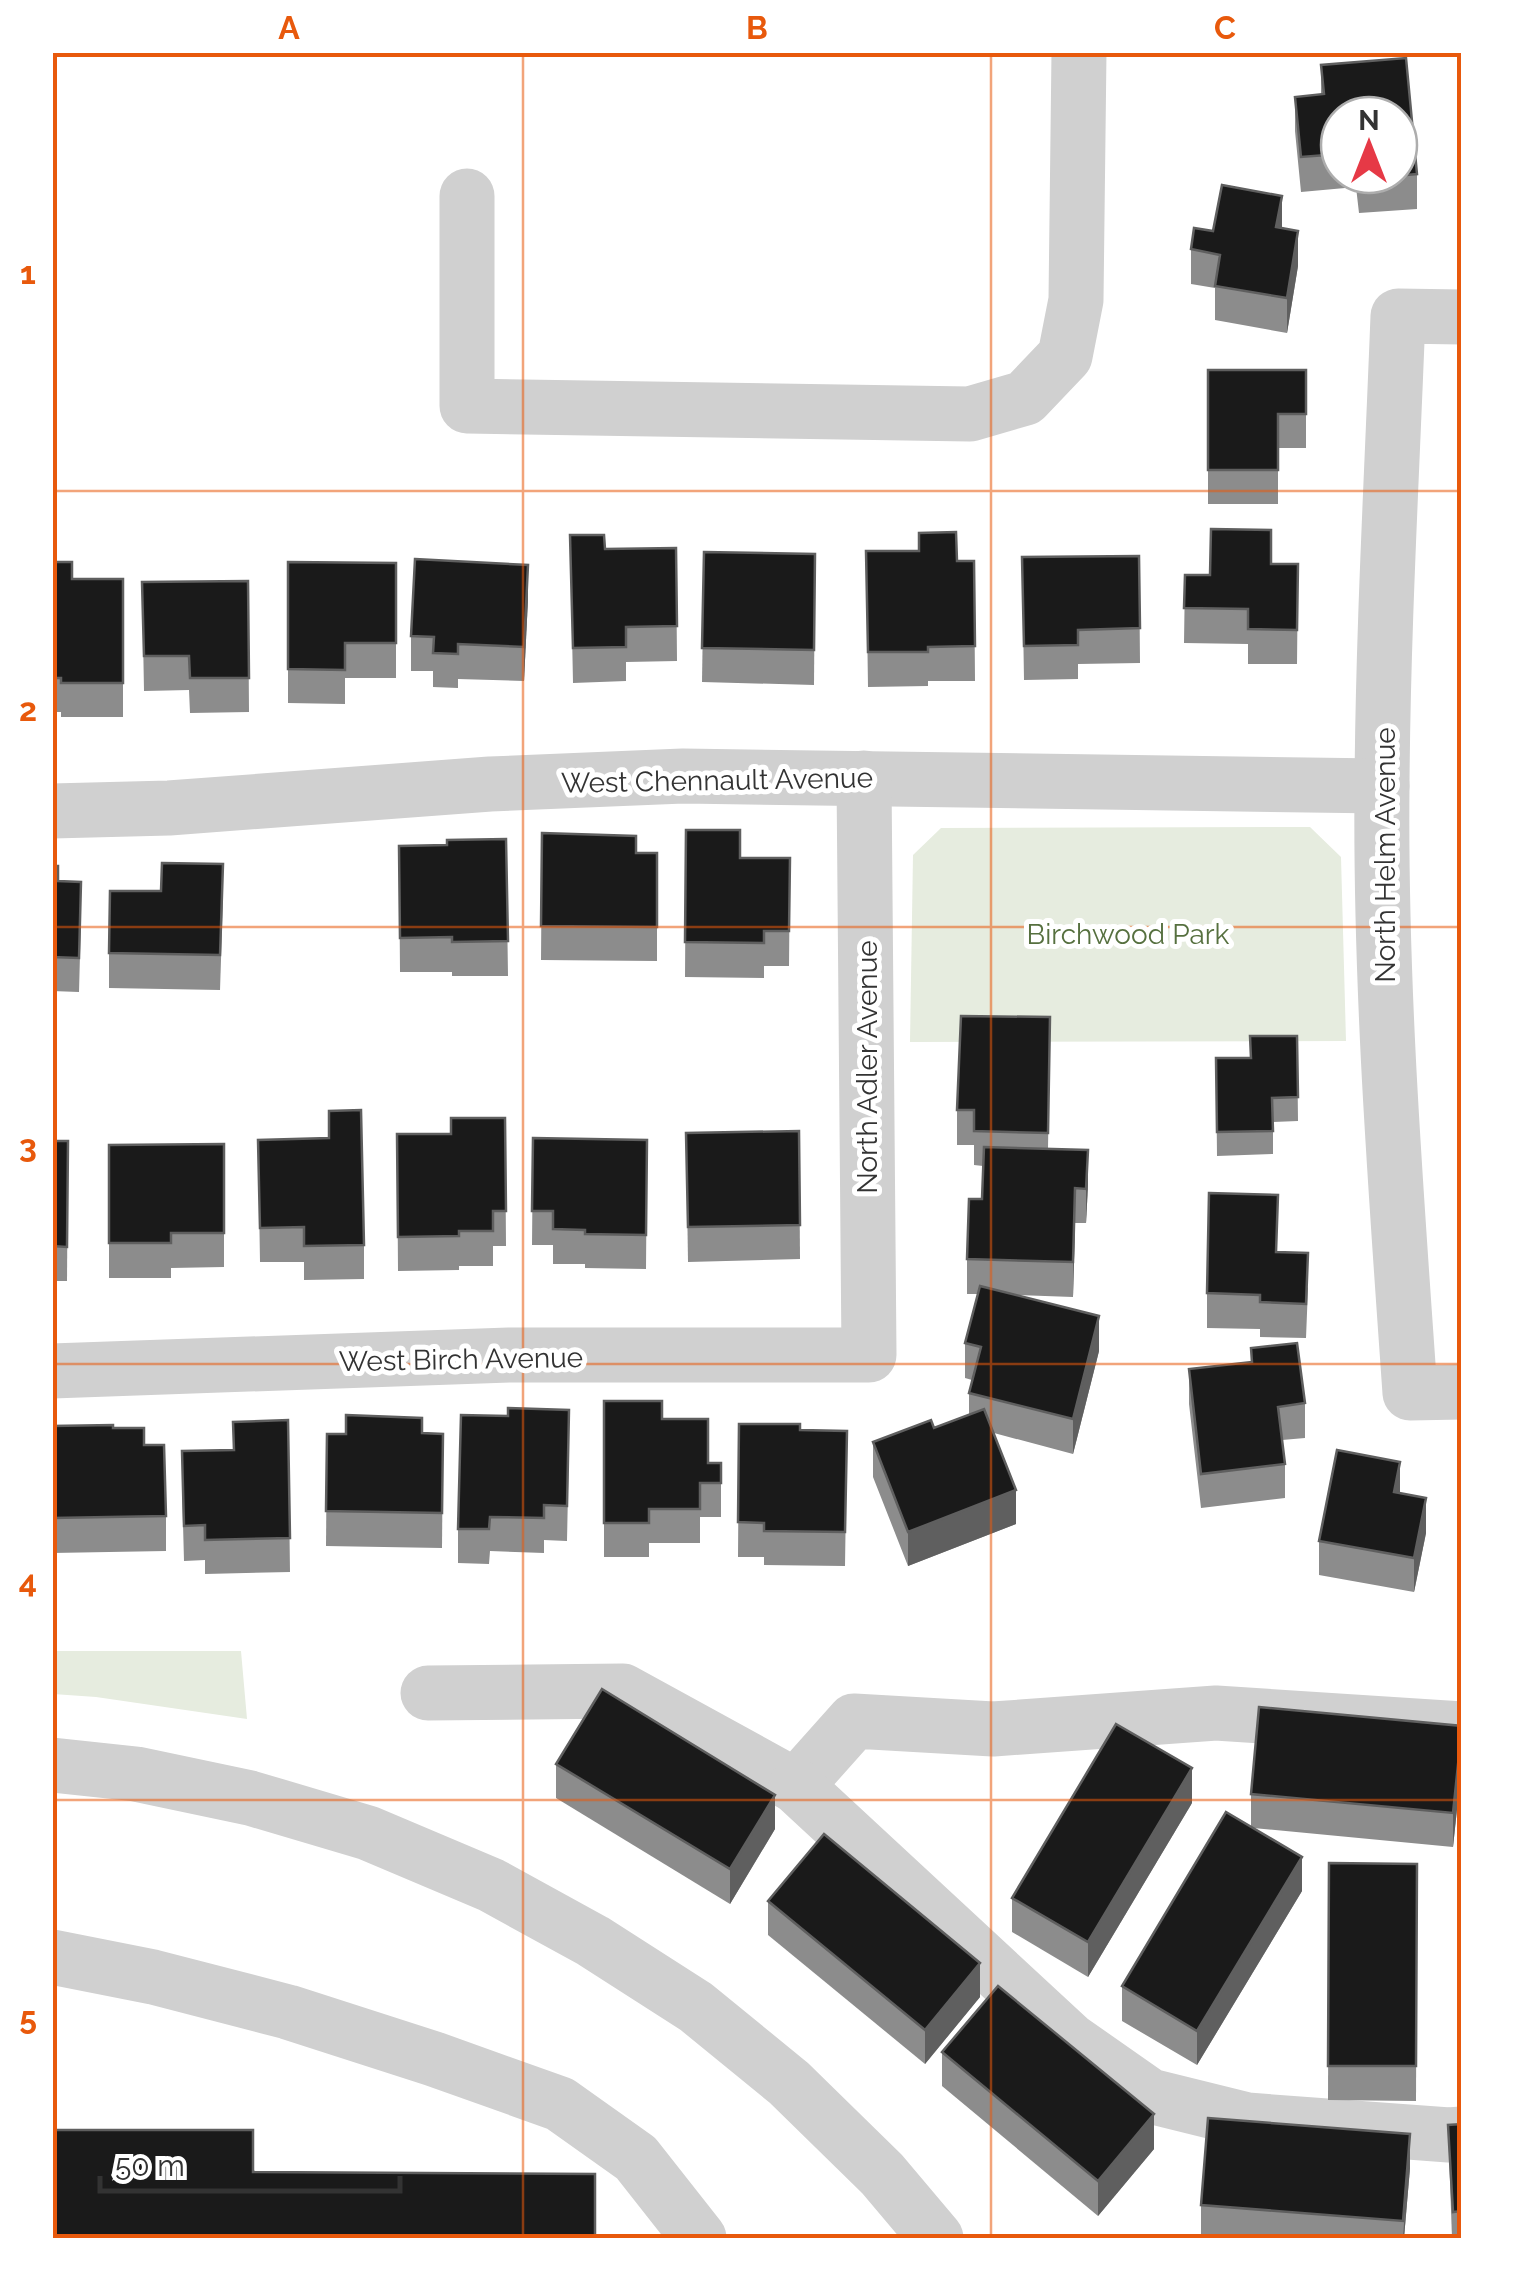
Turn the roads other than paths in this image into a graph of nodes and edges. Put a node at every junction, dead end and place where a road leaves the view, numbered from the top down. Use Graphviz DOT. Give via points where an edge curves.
graph roads {
  1 [pos="1079,52"];
  2 [pos="468,196"];
  3 [pos="1462,316"];
  4 [pos="864,778"];
  5 [pos="1382,786"];
  6 [pos="52,812"];
  7 [pos="869,1355"];
  8 [pos="52,1372"];
  9 [pos="1436,1392"];
  10 [pos="428,1693"];
  11 [pos="1462,1729"];
  12 [pos="52,1765"];
  13 [pos="796,1786"];
  14 [pos="52,1957"];
  15 [pos="1462,2134"];
  16 [pos="699,2238"];
  17 [pos="936,2238"];
  1 -- 2 [label="street" via="1076,300 1065,356 1024,398 970,414 468,406"];
  3 -- 5 [label="street, North Helm Avenue" via="1398,316"];
  4 -- 5 [label="street, West Chennault Avenue"];
  4 -- 6 [label="street, West Chennault Avenue" via="663,776"];
  4 -- 7 [label="street, North Adler Avenue"];
  5 -- 9 [label="street, North Helm Avenue" via="1389,1084"];
  7 -- 8 [label="street, West Birch Avenue" via="509,1355"];
  10 -- 13 [label="street" via="623,1691"];
  11 -- 13 [label="street" via="1216,1712 992,1729 854,1720"];
  12 -- 17 [label="street" via="250,1798 368,1833 491,1885 696,2007 789,2083"];
  13 -- 15 [label="street" via="1070,2040 1150,2096 1247,2120"];
  14 -- 16 [label="street" via="288,2012 560,2104 636,2158"];
}
